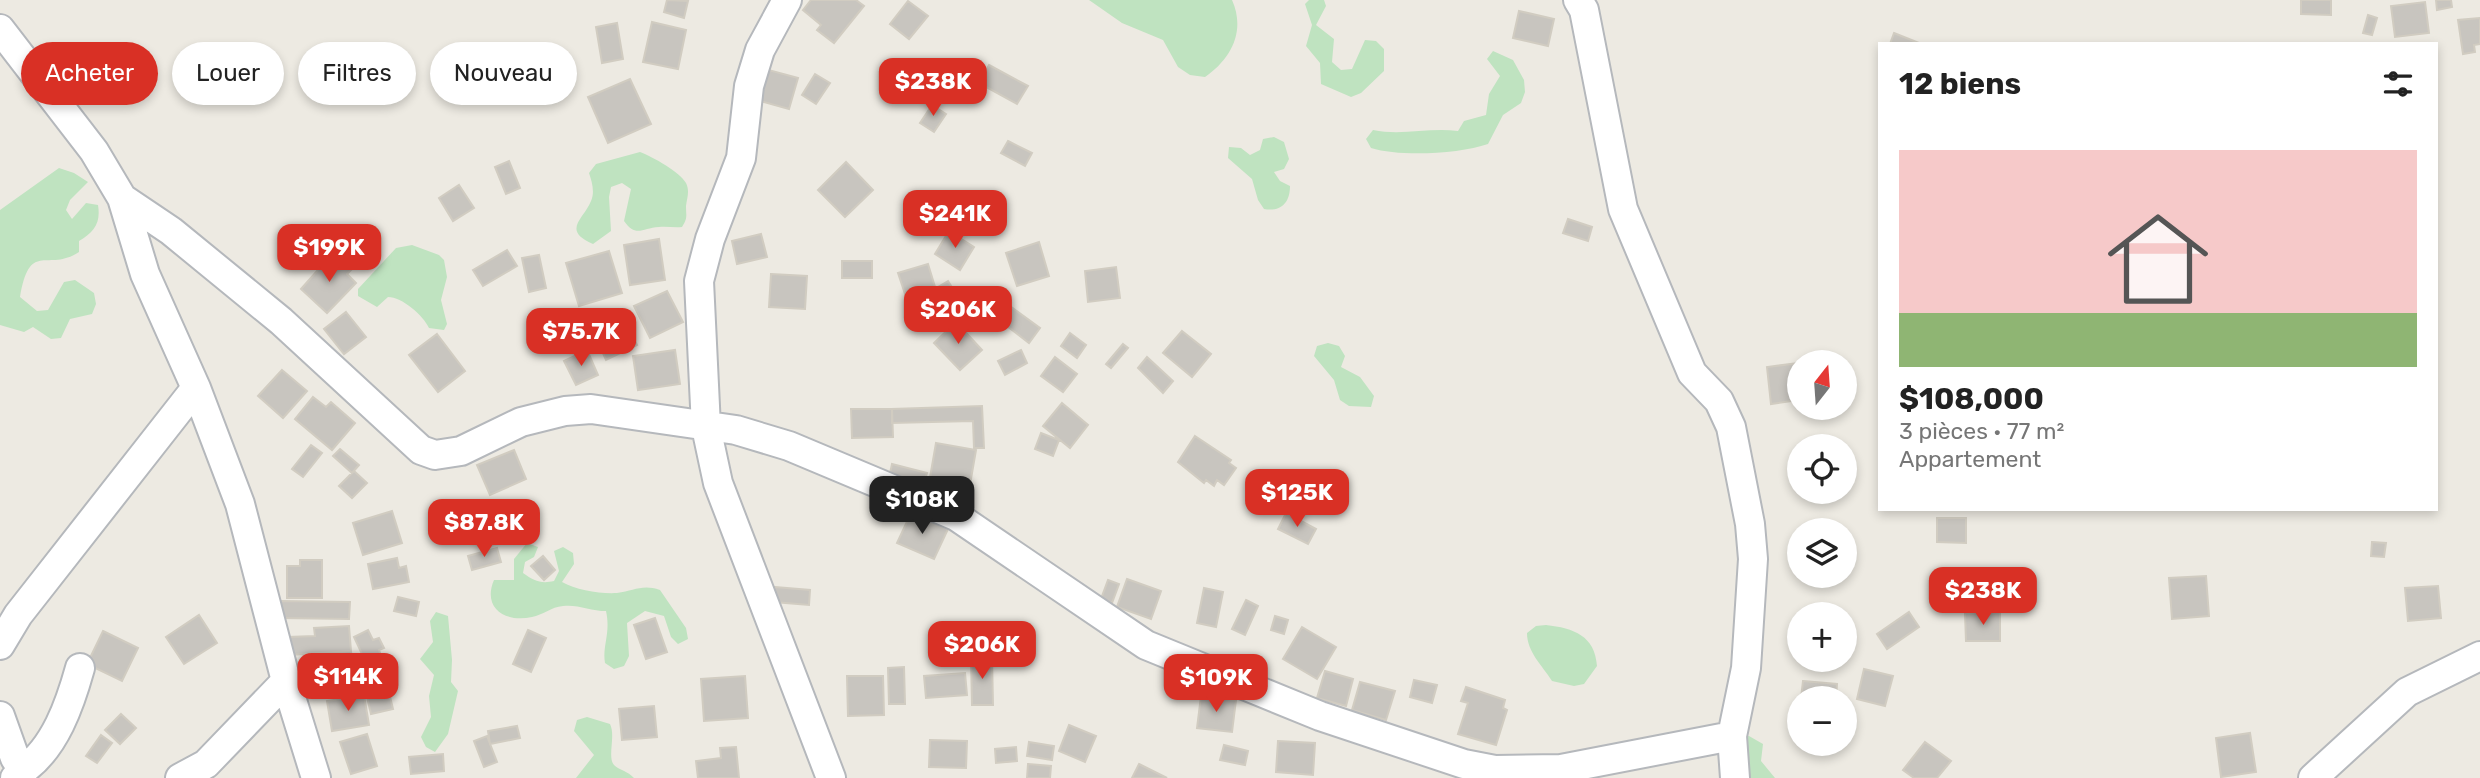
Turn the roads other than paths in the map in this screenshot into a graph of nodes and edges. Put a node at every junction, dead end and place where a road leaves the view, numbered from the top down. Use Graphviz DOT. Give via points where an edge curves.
graph roads {
  1 [pos="788,0"];
  2 [pos="1578,0"];
  3 [pos="0,29"];
  4 [pos="122,198"];
  5 [pos="196,388"];
  6 [pos="706,427"];
  7 [pos="0,645"];
  8 [pos="2480,656"];
  9 [pos="80,668"];
  10 [pos="286,681"];
  11 [pos="0,716"];
  12 [pos="1721,739"];
  13 [pos="19,774"];
  14 [pos="180,778"];
  15 [pos="316,778"];
  16 [pos="831,778"];
  17 [pos="1735,778"];
  18 [pos="2313,778"];
  1 -- 6 [label="street" via="760,50 749,86 741,158 699,281"];
  2 -- 12 [label="street" via="1584,10 1622,209 1692,373 1718,401 1731,427 1750,524 1753,604 1746,668"];
  3 -- 4 [label="street" via="94,151"];
  4 -- 5 [label="street" via="145,274"];
  4 -- 6 [label="street" via="171,230 281,321 421,450 436,455 461,451 521,422 565,411 592,409"];
  5 -- 7 [label="street" via="18,615"];
  5 -- 10 [label="street" via="240,504"];
  6 -- 12 [label="street" via="736,430 789,446 956,516 1146,645 1320,716 1464,764 1495,770 1561,769"];
  6 -- 16 [label="street" via="718,483"];
  8 -- 18 [label="street" via="2407,692"];
  9 -- 13 [label="street" via="70,704 38,759"];
  10 -- 14 [label="street" via="206,764"];
  10 -- 15 [label="street"];
  11 -- 13 [label="street"];
  12 -- 17 [label="street"];
}
